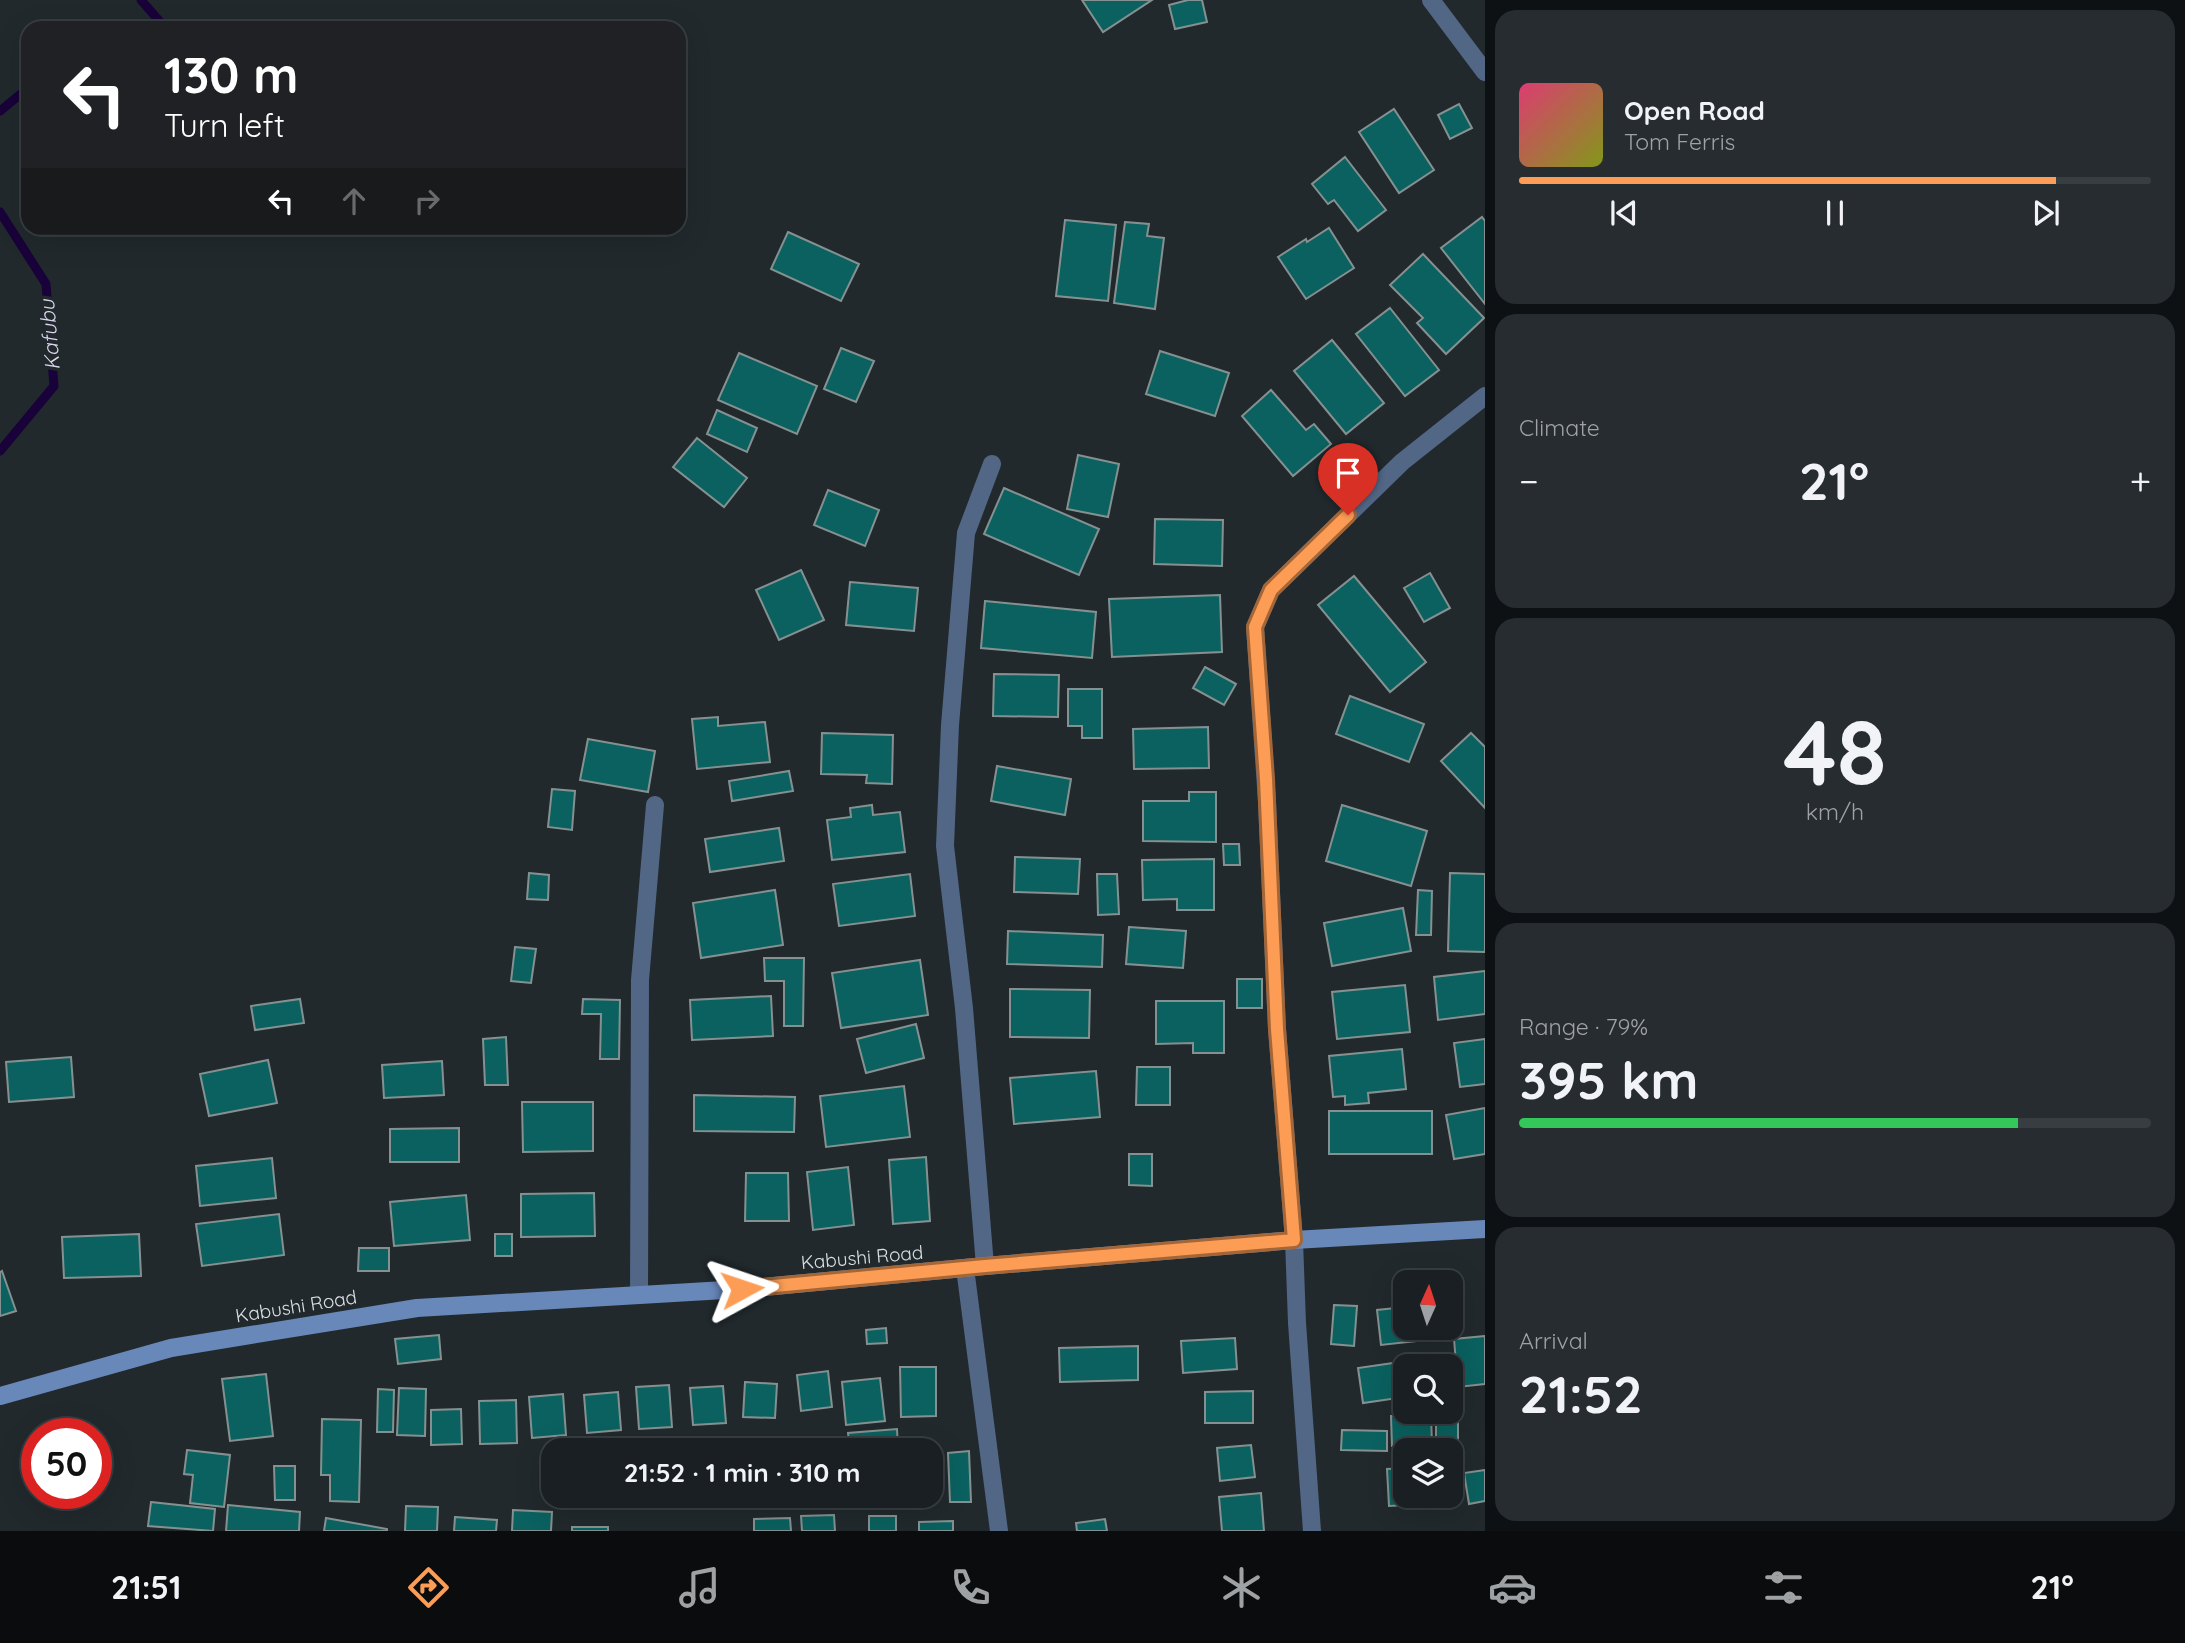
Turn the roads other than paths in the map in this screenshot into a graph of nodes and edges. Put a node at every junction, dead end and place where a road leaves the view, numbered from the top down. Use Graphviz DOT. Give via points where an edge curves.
graph roads {
  1 [pos="1431,0"];
  2 [pos="1485,72"];
  3 [pos="1485,396"];
  4 [pos="992,464"];
  5 [pos="655,804"];
  6 [pos="1485,1229"];
  7 [pos="1294,1240"];
  8 [pos="985,1266"];
  9 [pos="965,1268"];
  10 [pos="639,1295"];
  11 [pos="0,1396"];
  12 [pos="999,1531"];
  13 [pos="1312,1531"];
  1 -- 2 [label="street"];
  3 -- 7 [label="street" via="1402,462 1271,590 1255,627 1277,1029"];
  4 -- 8 [label="street" via="966,533 945,846 964,1008"];
  5 -- 10 [label="street" via="640,980"];
  6 -- 7 [label="main road, Kabushi Road"];
  7 -- 8 [label="main road, Kabushi Road"];
  7 -- 13 [label="street"];
  8 -- 9 [label="main road, Kabushi Road"];
  9 -- 10 [label="main road, Kabushi Road"];
  9 -- 12 [label="street"];
  10 -- 11 [label="main road, Kabushi Road" via="418,1308 171,1348"];
}
